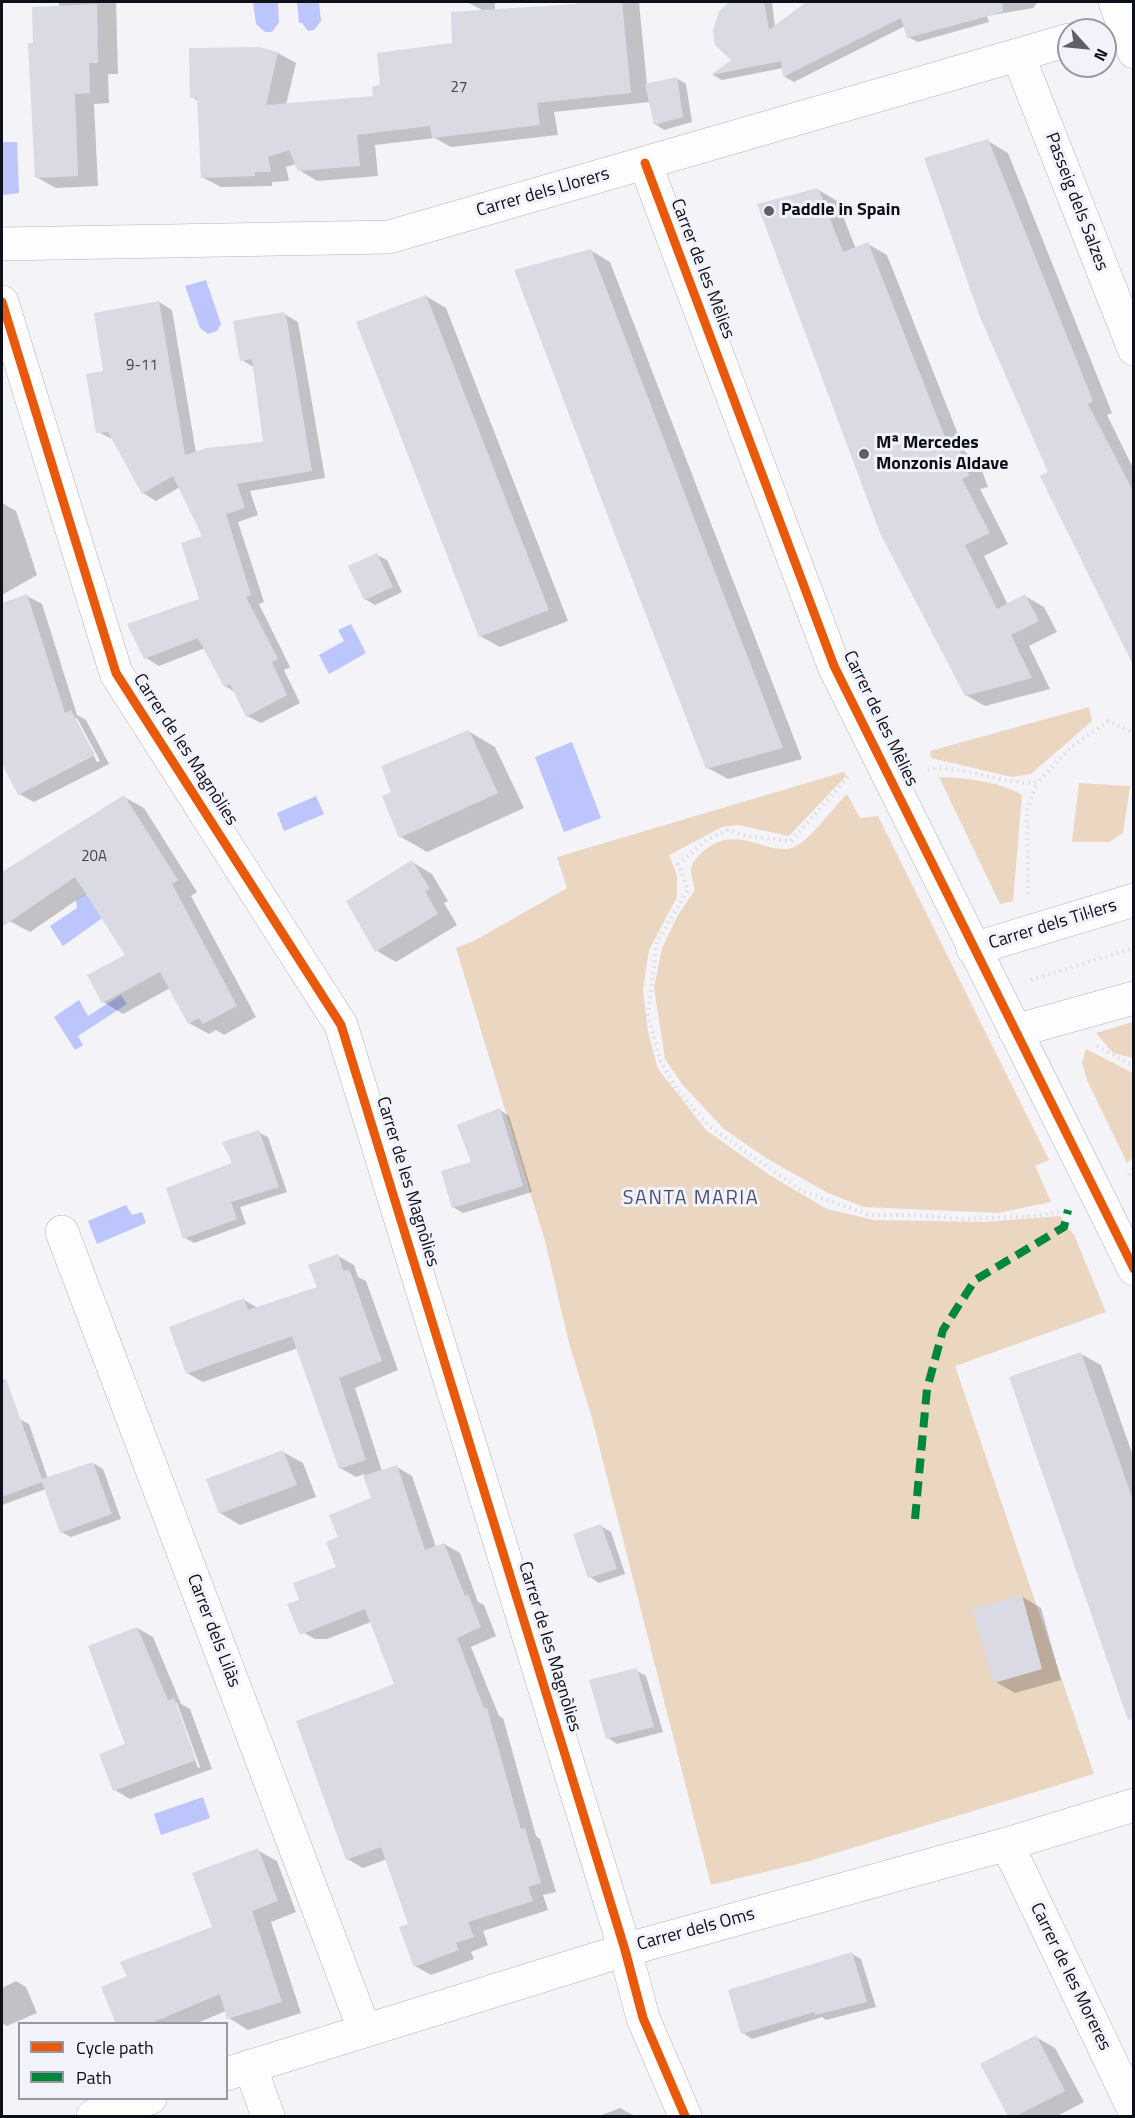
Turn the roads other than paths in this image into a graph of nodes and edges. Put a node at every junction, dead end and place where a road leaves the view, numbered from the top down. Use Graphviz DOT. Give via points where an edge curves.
graph roads {
  1 [pos="1057,44"];
  2 [pos="1018,55"];
  3 [pos="645,163"];
  4 [pos="2,244"];
  5 [pos="2,303"];
  6 [pos="1134,349"];
  7 [pos="1134,900"];
  8 [pos="973,949"];
  9 [pos="1134,998"];
  10 [pos="1015,1030"];
  11 [pos="62,1232"];
  12 [pos="1134,1269"];
  13 [pos="1134,1805"];
  14 [pos="1007,1844"];
  15 [pos="625,1950"];
  16 [pos="364,2029"];
  17 [pos="238,2070"];
  18 [pos="144,2100"];
  19 [pos="1134,2110"];
  20 [pos="93,2116"];
  21 [pos="268,2116"];
  22 [pos="685,2116"];
  1 -- 2 [label="street, Carrer dels Llorers"];
  2 -- 3 [label="street, Carrer dels Llorers"];
  2 -- 6 [label="street, Passeig dels Salzes"];
  3 -- 4 [label="street, Carrer dels Llorers" via="388,237"];
  3 -- 8 [label="street, Carrer de les Mèlies" via="834,666"];
  5 -- 15 [label="street, Carrer de les Magnòlies" via="116,673 341,1025"];
  7 -- 8 [label="street, Carrer dels Til·lers"];
  8 -- 10 [label="street, Carrer de les Mèlies"];
  9 -- 10 [label="street"];
  10 -- 12 [label="street, Carrer de les Mèlies"];
  11 -- 16 [label="street, Carrer dels Lilàs"];
  13 -- 14 [label="street, Carrer dels Oms"];
  14 -- 15 [label="street, Carrer dels Oms"];
  14 -- 19 [label="street, Carrer de les Moreres"];
  15 -- 16 [label="street, Carrer dels Oms"];
  15 -- 22 [label="street, Carrer de les Magnòlies" via="643,2018"];
  16 -- 17 [label="street, Carrer dels Oms"];
  17 -- 21 [label="street"];
  18 -- 20 [label="street"];
}
